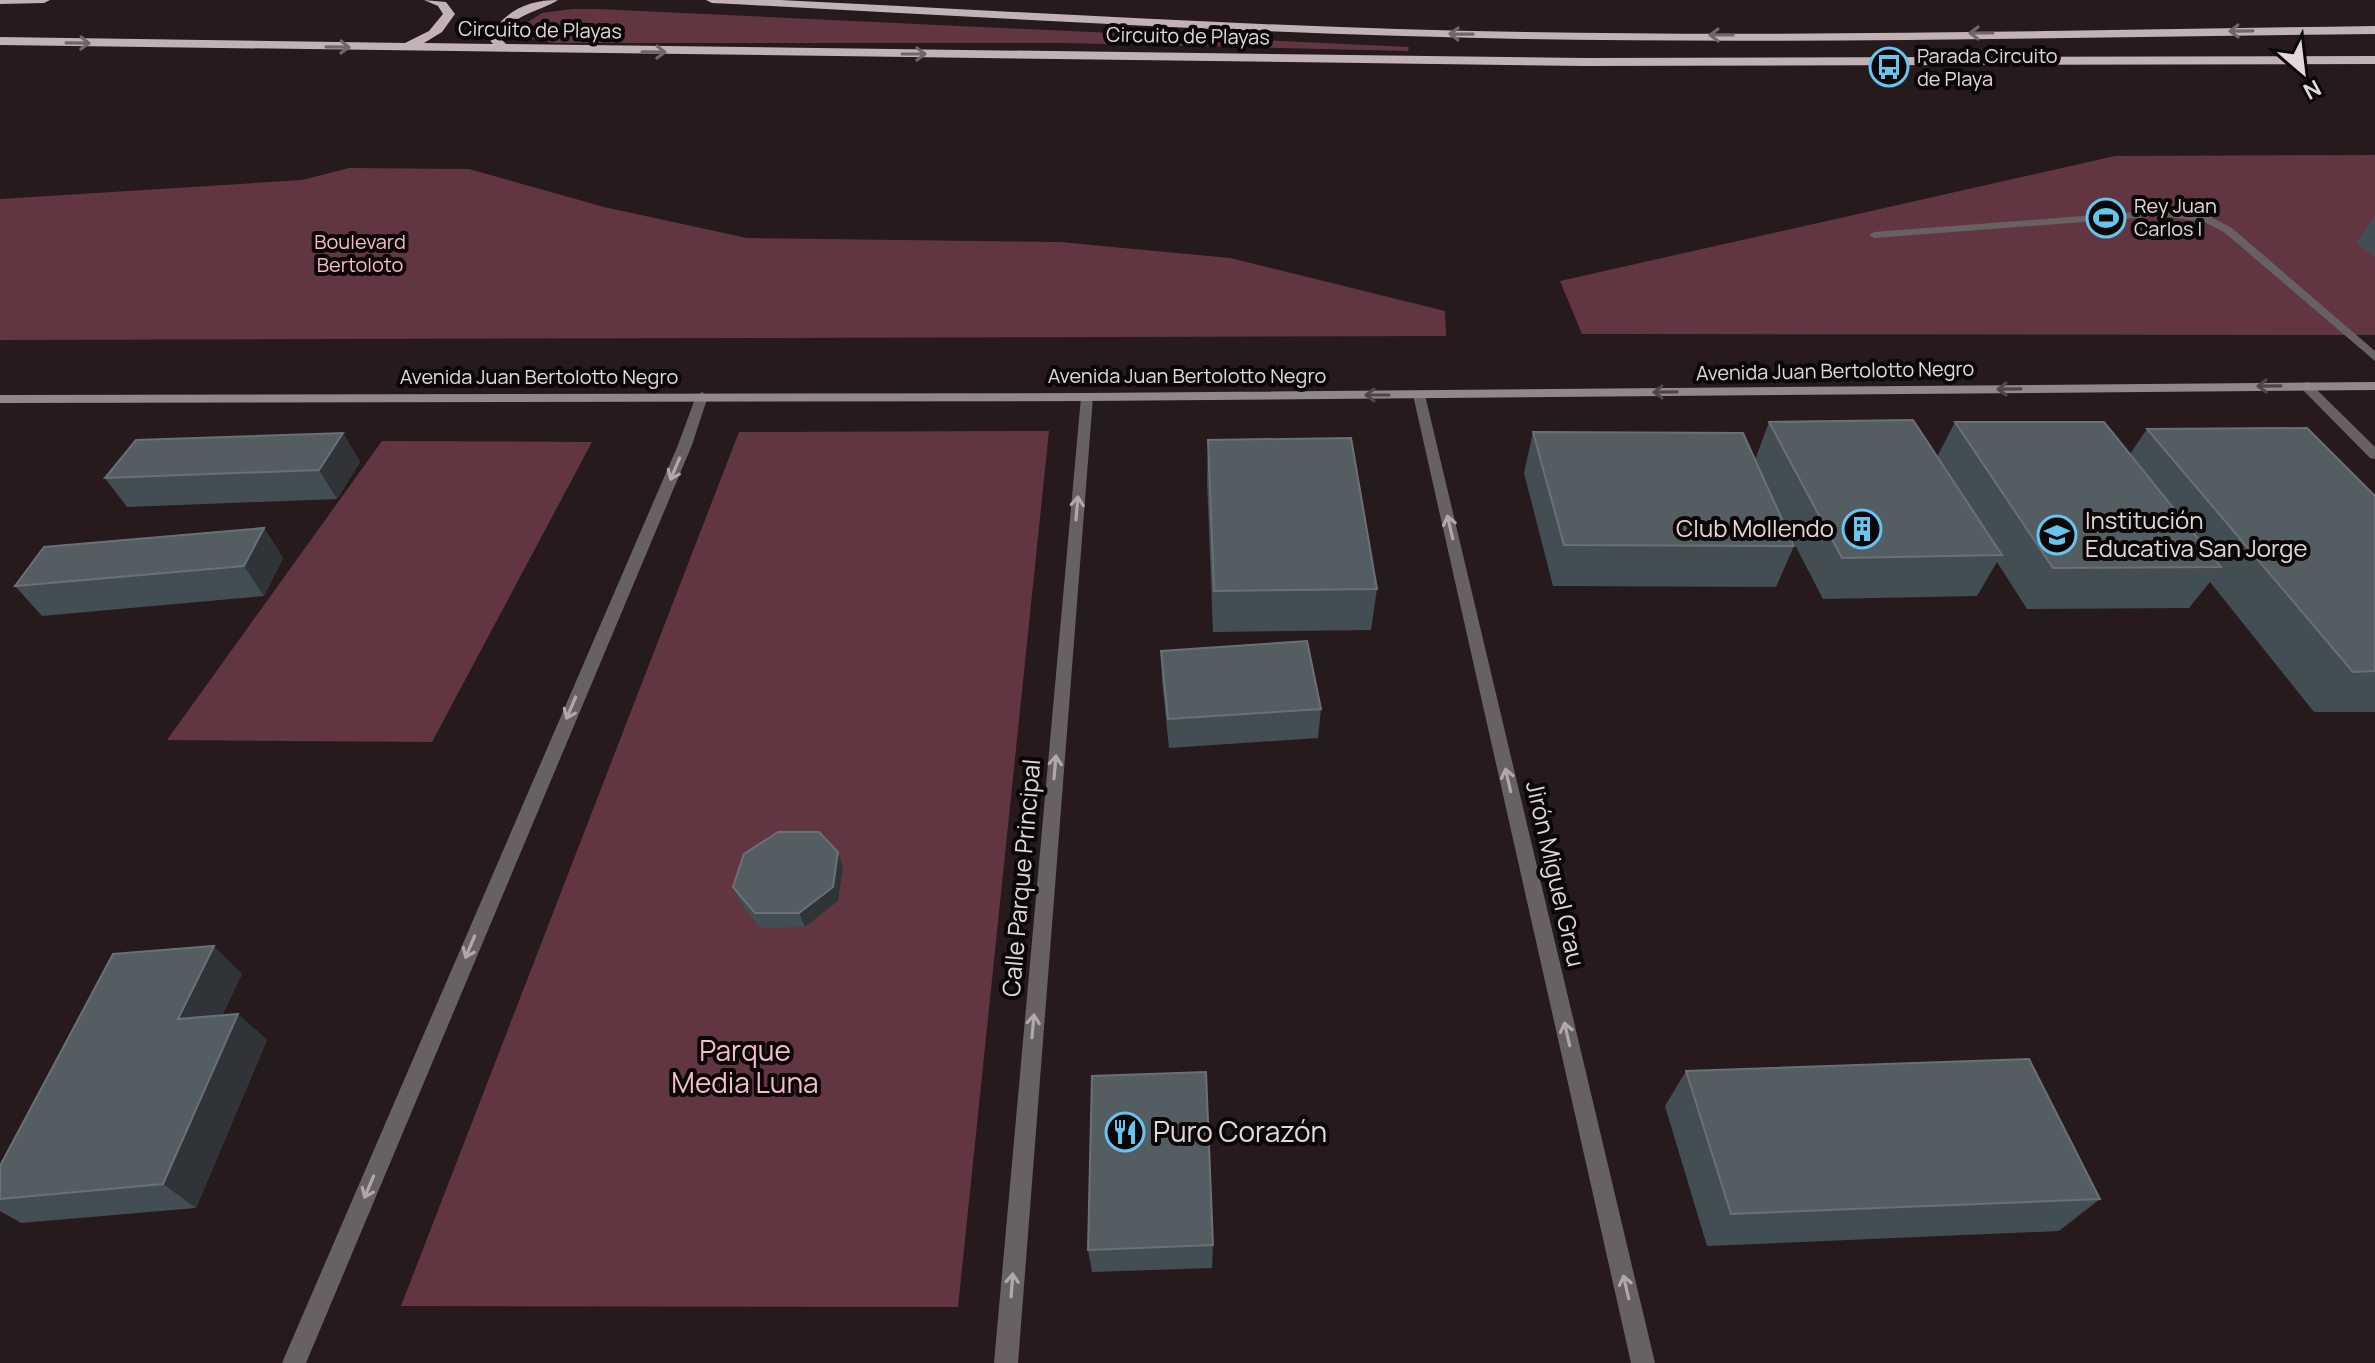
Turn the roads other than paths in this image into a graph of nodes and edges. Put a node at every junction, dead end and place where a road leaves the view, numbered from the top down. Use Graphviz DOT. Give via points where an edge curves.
graph roads {
  1 [pos="44,0"];
  2 [pos="430,0"];
  3 [pos="552,0"];
  4 [pos="712,0"];
  5 [pos="0,1"];
  6 [pos="2375,30"];
  7 [pos="0,41"];
  8 [pos="401,48"];
  9 [pos="504,50"];
  10 [pos="2375,60"];
  11 [pos="1874,235"];
  12 [pos="2375,357"];
  13 [pos="2306,386"];
  14 [pos="2375,386"];
  15 [pos="1419,395"];
  16 [pos="702,396"];
  17 [pos="1087,397"];
  18 [pos="0,399"];
  19 [pos="2375,455"];
  20 [pos="294,1363"];
  21 [pos="1006,1363"];
  22 [pos="1643,1363"];
  1 -- 5 [label="highway"];
  2 -- 8 [label="highway" via="449,14 445,25"];
  3 -- 9 [label="highway" via="516,13 500,26 495,39"];
  6 -- 4 [label="highway, Circuito de Playas, one-way" via="1423,34"];
  7 -- 8 [label="highway, Circuito de Playas, one-way"];
  8 -- 9 [label="highway, Circuito de Playas"];
  9 -- 10 [label="highway, Circuito de Playas, one-way" via="1571,62"];
  11 -- 12 [label="street" via="2161,213 2207,219 2228,230"];
  13 -- 14 [label="main road, Avenida Juan Bertolotto Negro"];
  13 -- 15 [label="main road, Avenida Juan Bertolotto Negro, one-way"];
  13 -- 19 [label="street"];
  15 -- 17 [label="main road, Avenida Juan Bertolotto Negro, one-way"];
  22 -- 15 [label="street, Jirón Miguel Grau, one-way"];
  16 -- 17 [label="main road, Avenida Juan Bertolotto Negro"];
  16 -- 18 [label="main road, Avenida Juan Bertolotto Negro"];
  16 -- 20 [label="street, one-way"];
  21 -- 17 [label="street, Calle Parque Principal, one-way"];
}
